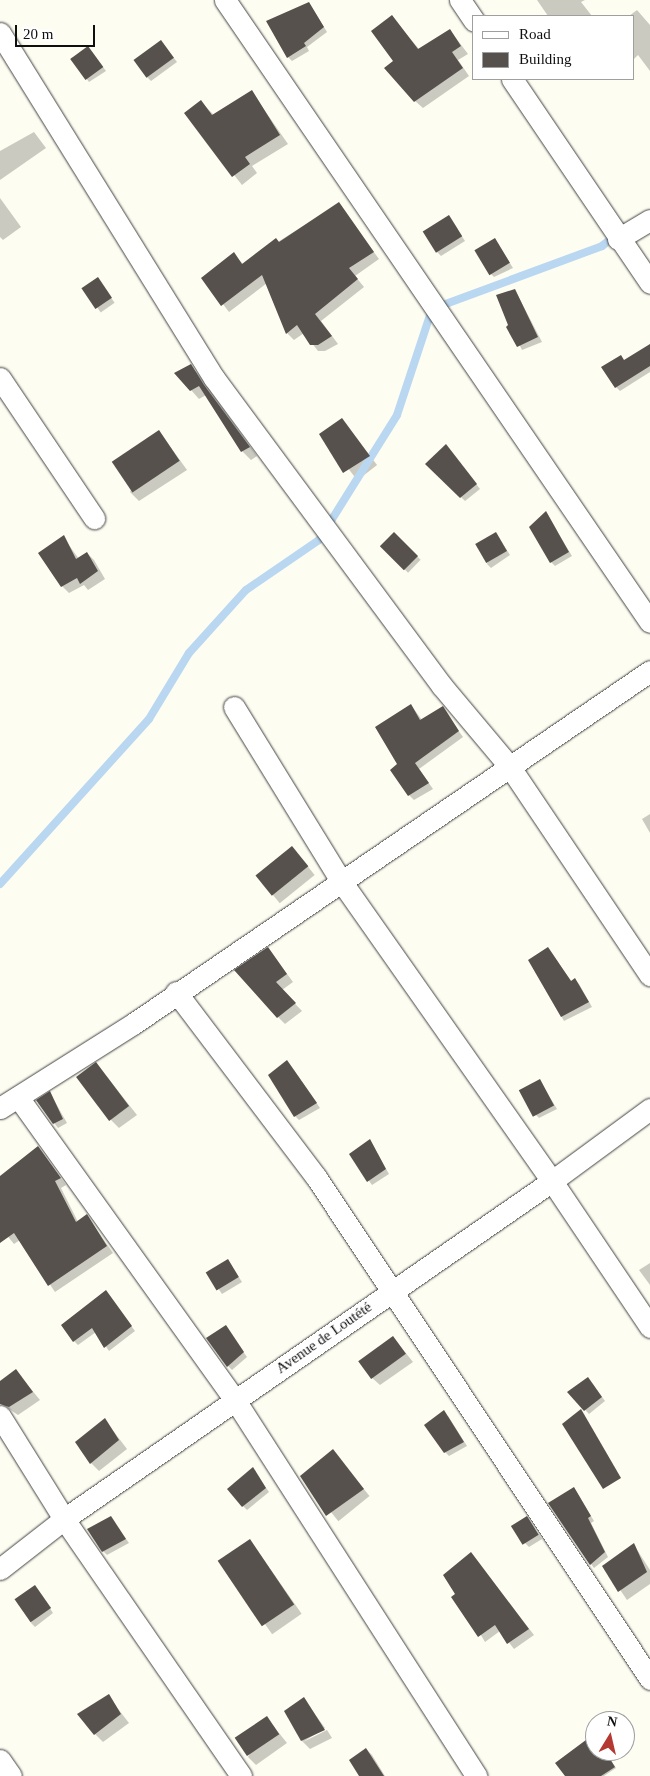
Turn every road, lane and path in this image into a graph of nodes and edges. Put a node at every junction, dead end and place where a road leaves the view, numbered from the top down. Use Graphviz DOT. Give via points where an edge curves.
graph roads {
  1 [pos="225,0"];
  2 [pos="460,0"];
  3 [pos="472,17"];
  4 [pos="0,33"];
  5 [pos="513,80"];
  6 [pos="650,220"];
  7 [pos="618,239"];
  8 [pos="650,283"];
  9 [pos="0,378"];
  10 [pos="94,518"];
  11 [pos="650,622"];
  12 [pos="650,671"];
  13 [pos="234,708"];
  14 [pos="510,767"];
  15 [pos="341,881"];
  16 [pos="650,975"];
  17 [pos="176,992"];
  18 [pos="9,1103"];
  19 [pos="650,1109"];
  20 [pos="552,1181"];
  21 [pos="391,1292"];
  22 [pos="650,1327"];
  23 [pos="235,1400"];
  24 [pos="0,1416"];
  25 [pos="64,1519"];
  26 [pos="0,1569"];
  27 [pos="650,1679"];
  28 [pos="0,1760"];
  29 [pos="11,1776"];
  30 [pos="241,1776"];
  31 [pos="476,1776"];
  1 -- 11 [label="street"];
  2 -- 3 [label="street"];
  4 -- 14 [label="street" via="214,378 442,686"];
  5 -- 7 [label="street"];
  6 -- 7 [label="street"];
  7 -- 8 [label="street"];
  9 -- 10 [label="street"];
  12 -- 14 [label="street"];
  13 -- 15 [label="street"];
  14 -- 15 [label="street"];
  14 -- 16 [label="street"];
  15 -- 17 [label="street"];
  15 -- 20 [label="street"];
  17 -- 18 [label="street"];
  17 -- 21 [label="street" via="316,1177"];
  18 -- 23 [label="street"];
  19 -- 20 [label="street, Avenue de Loutété"];
  20 -- 21 [label="street, Avenue de Loutété"];
  20 -- 22 [label="street"];
  21 -- 23 [label="street, Avenue de Loutété"];
  21 -- 27 [label="street"];
  23 -- 25 [label="street, Avenue de Loutété"];
  23 -- 31 [label="street"];
  24 -- 25 [label="street"];
  25 -- 26 [label="street, Avenue de Loutété"];
  25 -- 30 [label="street"];
  28 -- 29 [label="street"];
}
